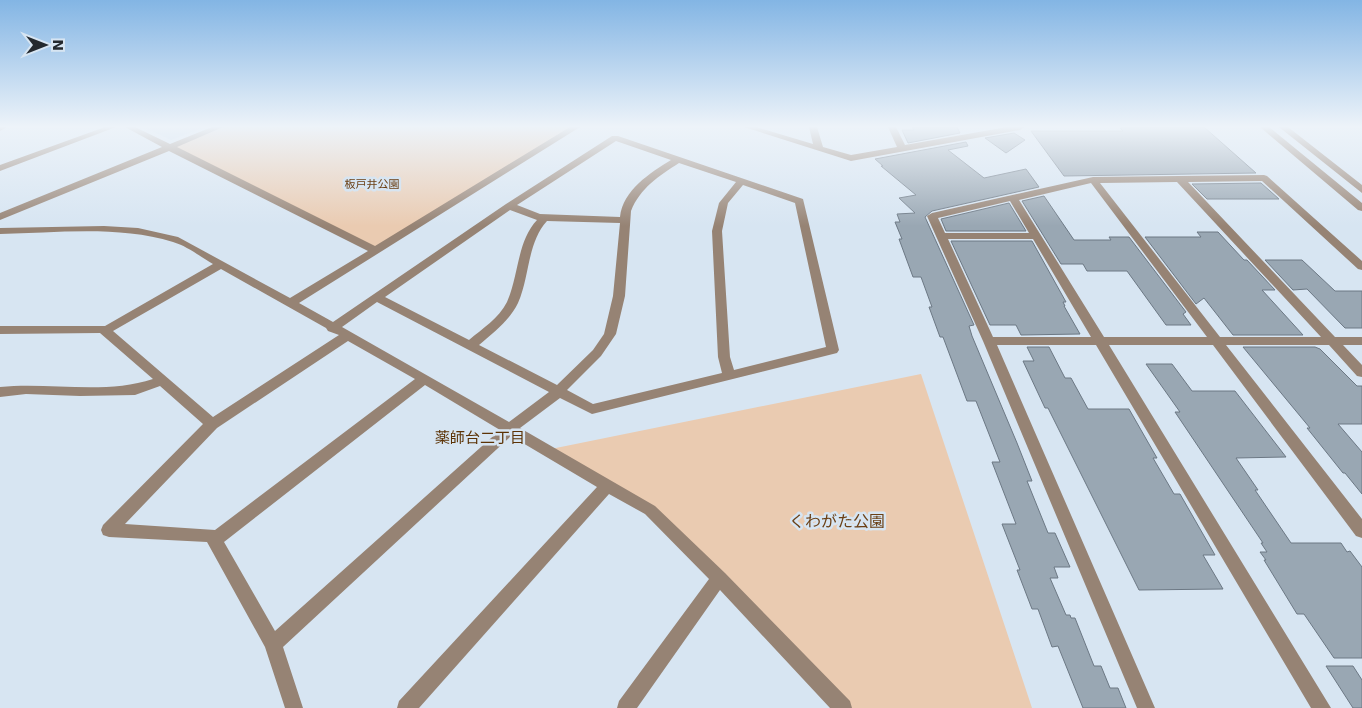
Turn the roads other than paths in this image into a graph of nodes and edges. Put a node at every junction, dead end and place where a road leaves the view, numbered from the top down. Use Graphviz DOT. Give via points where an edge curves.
graph roads {
  1 [pos="22,160"];
  2 [pos="138,160"];
  3 [pos="195,160"];
  4 [pos="522,160"];
  5 [pos="581,160"];
  6 [pos="678,160"];
  7 [pos="682,160"];
  8 [pos="1304,160"];
  9 [pos="1324,160"];
  10 [pos="0,168"];
  11 [pos="1180,179"];
  12 [pos="1093,180"];
  13 [pos="742,181"];
  14 [pos="1362,190"];
  15 [pos="1013,198"];
  16 [pos="509,206"];
  17 [pos="1362,208"];
  18 [pos="0,217"];
  19 [pos="546,217"];
  20 [pos="625,220"];
  21 [pos="0,231"];
  22 [pos="941,236"];
  23 [pos="1037,236"];
  24 [pos="375,250"];
  25 [pos="222,264"];
  26 [pos="1362,267"];
  27 [pos="378,298"];
  28 [pos="292,302"];
  29 [pos="332,328"];
  30 [pos="0,330"];
  31 [pos="105,330"];
  32 [pos="348,335"];
  33 [pos="989,341"];
  34 [pos="1102,341"];
  35 [pos="1217,341"];
  36 [pos="1332,341"];
  37 [pos="1362,341"];
  38 [pos="470,346"];
  39 [pos="1362,373"];
  40 [pos="729,375"];
  41 [pos="424,379"];
  42 [pos="162,380"];
  43 [pos="0,392"];
  44 [pos="558,393"];
  45 [pos="212,424"];
  46 [pos="510,429"];
  47 [pos="608,485"];
  48 [pos="1362,531"];
  49 [pos="214,540"];
  50 [pos="719,578"];
  51 [pos="273,644"];
  52 [pos="294,708"];
  53 [pos="406,708"];
  54 [pos="626,708"];
  55 [pos="843,708"];
  56 [pos="1146,708"];
  57 [pos="1322,708"];
  1 -- 10 [label="street"];
  2 -- 18 [label="street"];
  3 -- 24 [label="street"];
  4 -- 24 [label="street"];
  5 -- 16 [label="street"];
  6 -- 20 [label="street" via="640,187 630,200"];
  7 -- 13 [label="street"];
  8 -- 17 [label="street"];
  9 -- 14 [label="street"];
  11 -- 12 [label="street"];
  11 -- 26 [label="street" via="1264,178"];
  11 -- 36 [label="street"];
  12 -- 15 [label="street"];
  12 -- 35 [label="street"];
  13 -- 40 [label="street" via="726,197 719,211 717,231 724,357"];
  13 -- 40 [label="street" via="800,202 833,350"];
  15 -- 22 [label="street" via="932,216"];
  15 -- 23 [label="street"];
  16 -- 19 [label="street"];
  16 -- 27 [label="street"];
  19 -- 20 [label="street"];
  19 -- 38 [label="street" via="533,230 512,303 497,323"];
  20 -- 44 [label="street" via="619,296 610,334 597,353"];
  21 -- 25 [label="street" via="138,231 178,240"];
  22 -- 23 [label="street"];
  22 -- 33 [label="street"];
  23 -- 34 [label="street"];
  24 -- 28 [label="street"];
  25 -- 28 [label="street"];
  25 -- 31 [label="street"];
  27 -- 29 [label="street"];
  27 -- 38 [label="street"];
  28 -- 29 [label="street"];
  29 -- 32 [label="street"];
  30 -- 31 [label="street"];
  31 -- 42 [label="street"];
  32 -- 41 [label="street"];
  32 -- 45 [label="street"];
  33 -- 34 [label="street"];
  33 -- 56 [label="street"];
  34 -- 35 [label="street"];
  34 -- 57 [label="street"];
  35 -- 36 [label="street"];
  35 -- 48 [label="street"];
  36 -- 37 [label="street"];
  36 -- 39 [label="street"];
  38 -- 44 [label="street"];
  40 -- 44 [label="street" via="592,409"];
  41 -- 46 [label="street"];
  41 -- 49 [label="street"];
  42 -- 43 [label="street" via="135,390 26,388"];
  42 -- 45 [label="street"];
  44 -- 46 [label="street"];
  45 -- 49 [label="street" via="109,530 212,536"];
  46 -- 47 [label="street"];
  46 -- 51 [label="street"];
  47 -- 50 [label="street" via="650,510"];
  47 -- 53 [label="street"];
  49 -- 51 [label="street"];
  50 -- 54 [label="street"];
  50 -- 55 [label="street"];
  51 -- 52 [label="street"];
}
